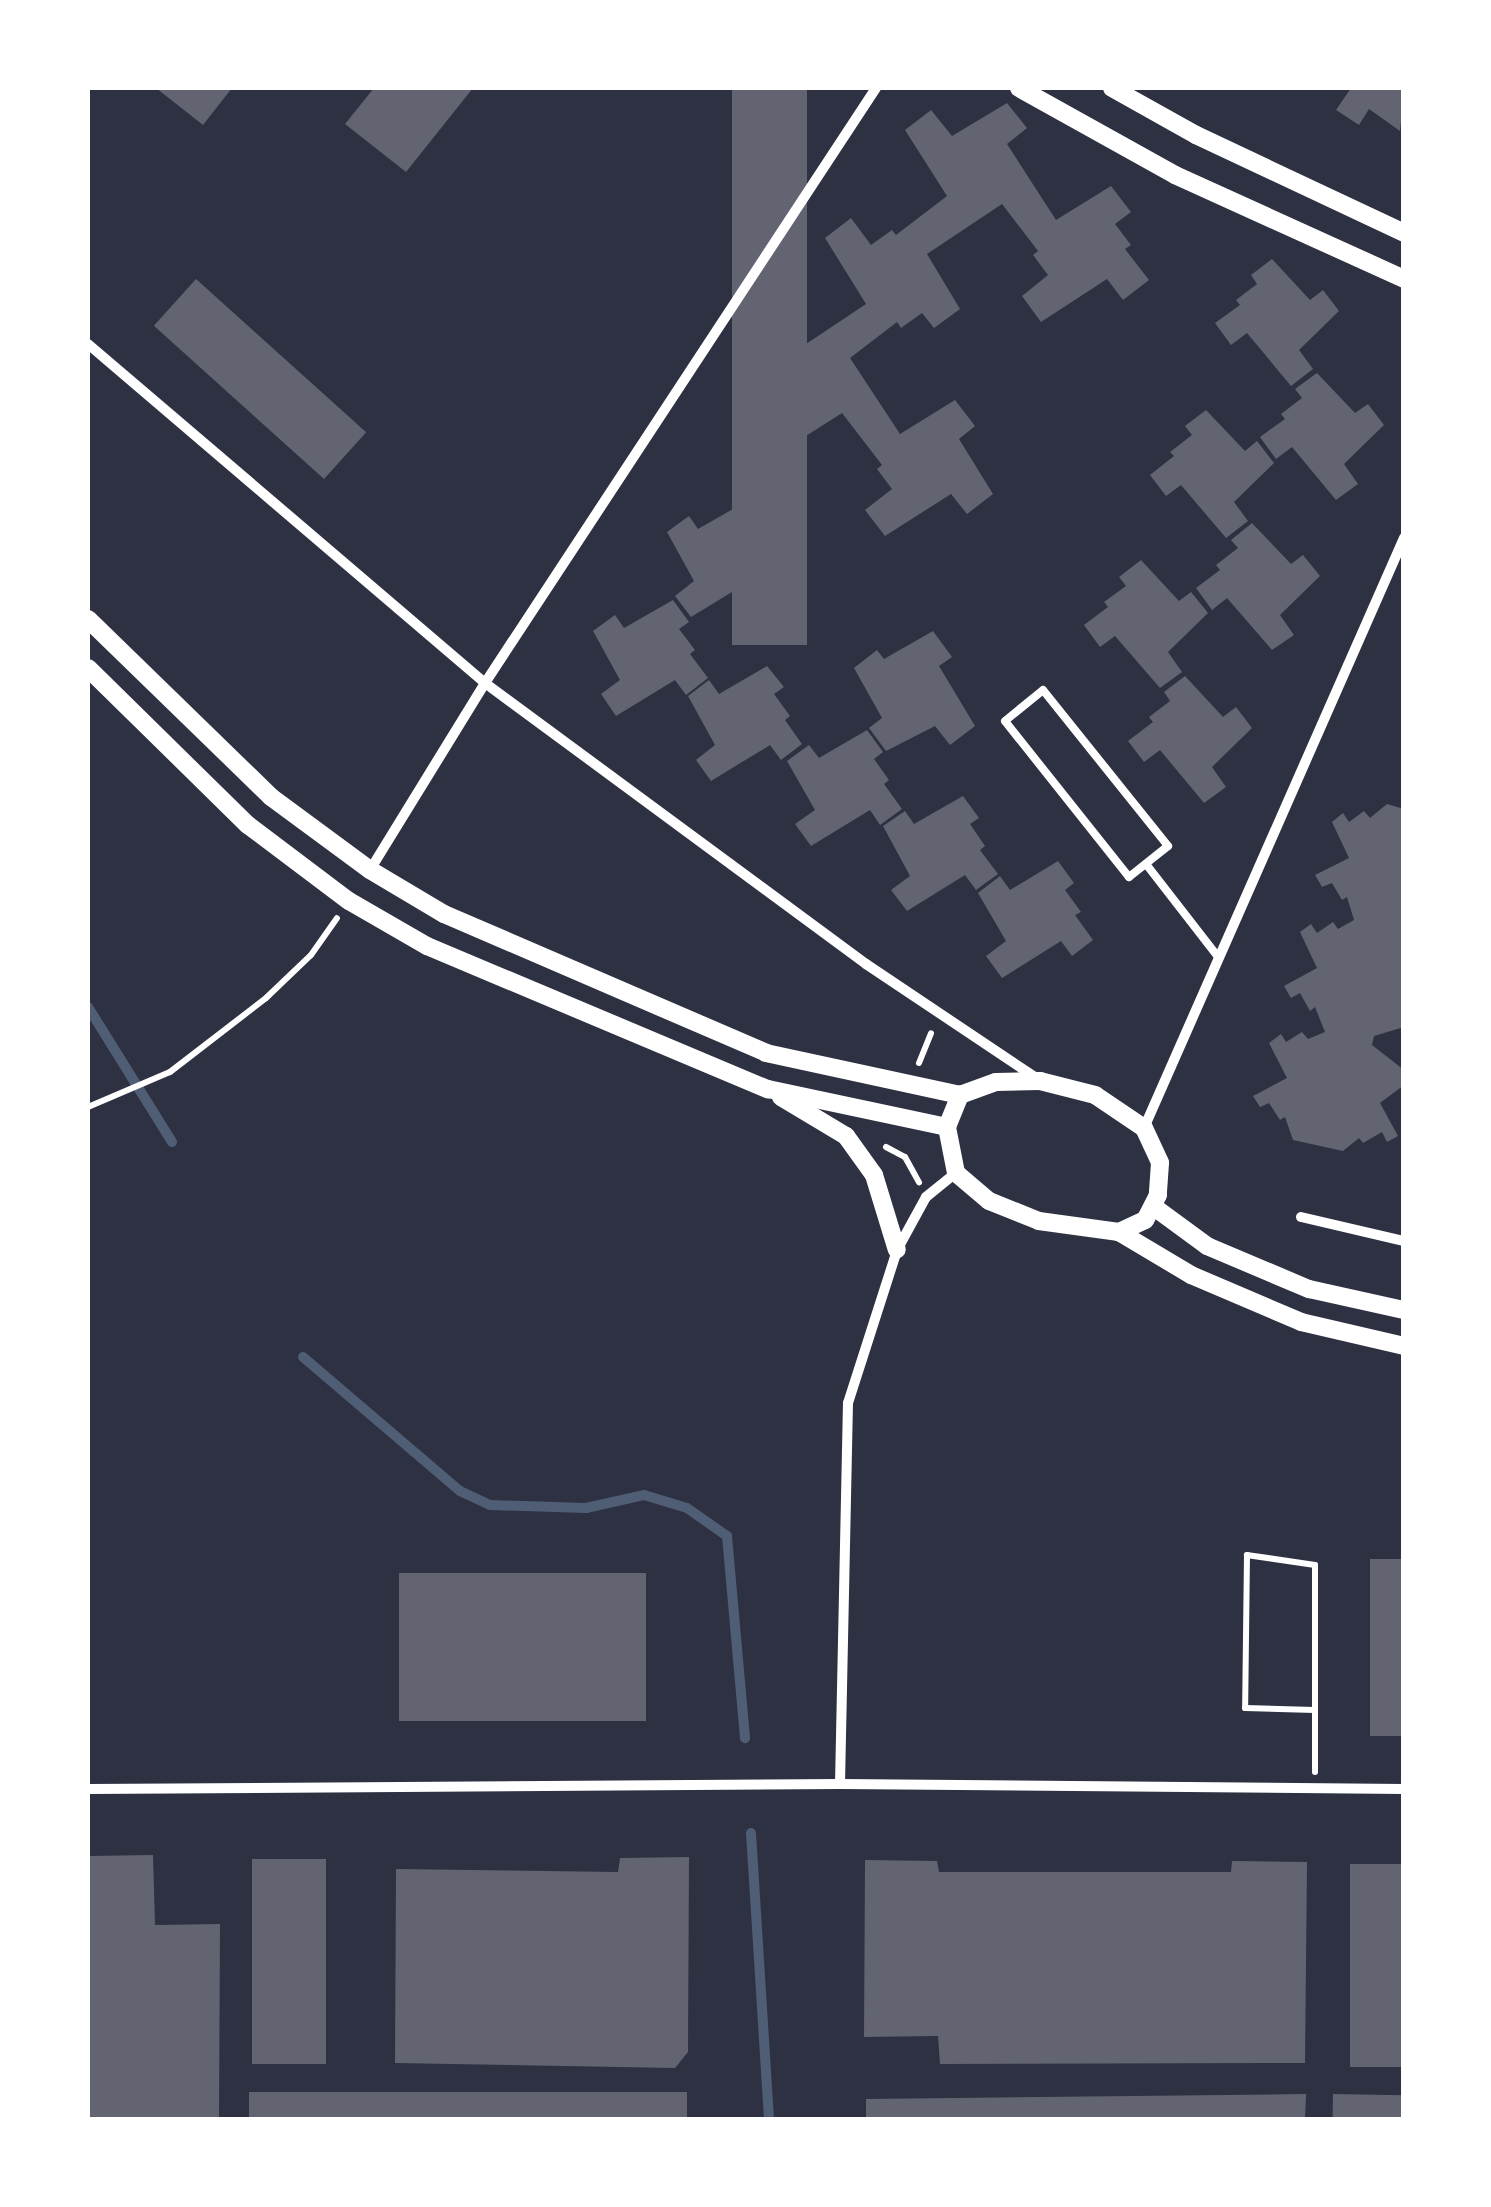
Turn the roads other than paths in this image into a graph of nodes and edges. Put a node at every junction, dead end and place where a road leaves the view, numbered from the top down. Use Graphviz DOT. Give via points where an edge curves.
graph roads {
  1 [pos="876,88"];
  2 [pos="1019,88"];
  3 [pos="1112,88"];
  4 [pos="1404,233"];
  5 [pos="1404,279"];
  6 [pos="88,344"];
  7 [pos="1404,538"];
  8 [pos="88,619"];
  9 [pos="88,668"];
  10 [pos="484,683"];
  11 [pos="1146,864"];
  12 [pos="370,870"];
  13 [pos="1219,958"];
  14 [pos="1040,1081"];
  15 [pos="768,1089"];
  16 [pos="960,1096"];
  17 [pos="948,1127"];
  18 [pos="1144,1128"];
  19 [pos="956,1172"];
  20 [pos="1154,1206"];
  21 [pos="1301,1217"];
  22 [pos="1120,1232"];
  23 [pos="1404,1241"];
  24 [pos="897,1250"];
  25 [pos="1404,1310"];
  26 [pos="1404,1346"];
  27 [pos="840,1784"];
  28 [pos="88,1789"];
  29 [pos="1404,1789"];
  1 -- 10 [label="street"];
  2 -- 5 [label="street" via="1176,174"];
  3 -- 4 [label="street"];
  6 -- 10 [label="street"];
  7 -- 13 [label="street"];
  8 -- 12 [label="street" via="272,797"];
  9 -- 15 [label="street" via="248,825 349,900 427,946"];
  10 -- 12 [label="street"];
  10 -- 14 [label="street" via="866,964"];
  11 -- 11 [label="lane" via="1168,846 1043,690 1005,721 1129,877"];
  11 -- 13 [label="lane"];
  12 -- 16 [label="street" via="444,914 766,1053"];
  13 -- 18 [label="street"];
  14 -- 16 [label="street" via="996,1082"];
  14 -- 18 [label="street" via="1095,1095"];
  15 -- 17 [label="street"];
  15 -- 24 [label="street" via="846,1136 874,1175"];
  16 -- 17 [label="street"];
  17 -- 19 [label="street"];
  18 -- 20 [label="street" via="1160,1163"];
  19 -- 22 [label="street" via="989,1201 1039,1222"];
  19 -- 24 [label="street" via="926,1197"];
  20 -- 22 [label="street" via="1145,1220"];
  20 -- 25 [label="street" via="1207,1246 1309,1289"];
  21 -- 23 [label="street"];
  22 -- 26 [label="street" via="1191,1275 1301,1322"];
  24 -- 27 [label="street" via="848,1402"];
  27 -- 28 [label="street"];
  27 -- 29 [label="street"];
}
